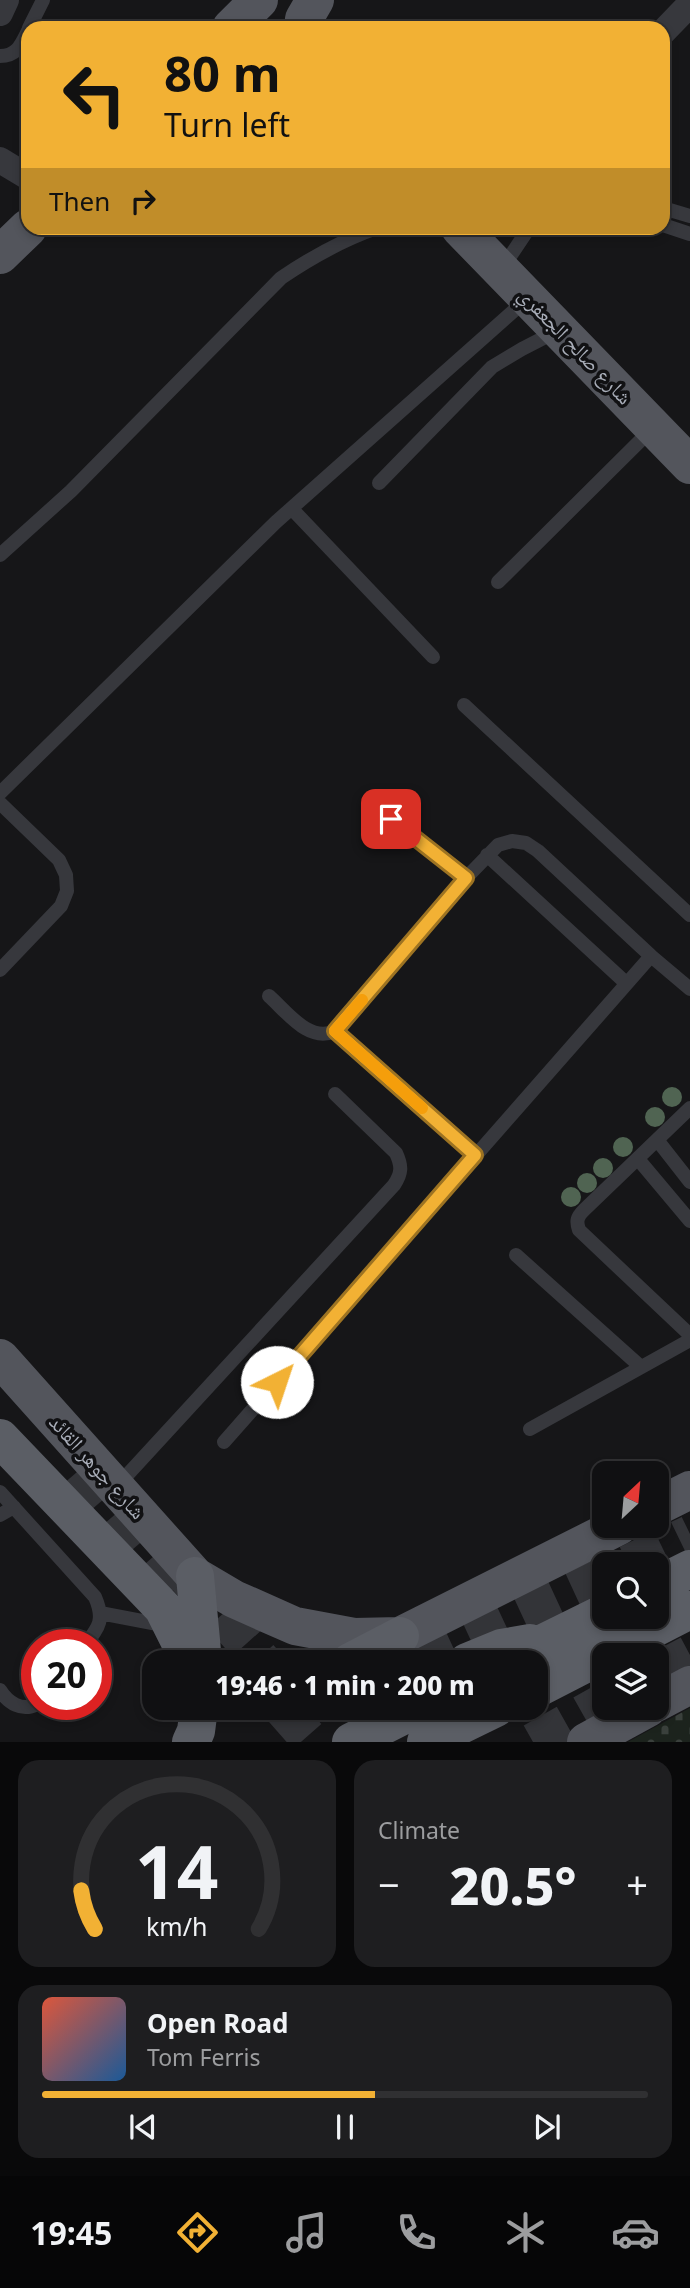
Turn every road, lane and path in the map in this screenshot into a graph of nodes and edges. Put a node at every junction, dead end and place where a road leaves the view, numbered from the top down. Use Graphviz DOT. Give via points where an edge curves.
graph roads {
  1 [pos="6,0"];
  2 [pos="43,0"];
  3 [pos="259,0"];
  4 [pos="315,0"];
  5 [pos="690,4"];
  6 [pos="0,13"];
  7 [pos="33,21"];
  8 [pos="239,21"];
  9 [pos="304,21"];
  10 [pos="670,25"];
  11 [pos="21,44"];
  12 [pos="0,55"];
  13 [pos="0,160"];
  14 [pos="21,173"];
  15 [pos="670,210"];
  16 [pos="690,216"];
  17 [pos="670,227"];
  18 [pos="690,234"];
  19 [pos="21,235"];
  20 [pos="357,235"];
  21 [pos="472,235"];
  22 [pos="524,235"];
  23 [pos="0,255"];
  24 [pos="501,270"];
  25 [pos="528,298"];
  26 [pos="559,330"];
  27 [pos="677,444"];
  28 [pos="379,483"];
  29 [pos="292,509"];
  30 [pos="0,555"];
  31 [pos="498,582"];
  32 [pos="433,657"];
  33 [pos="464,705"];
  34 [pos="0,793"];
  35 [pos="0,803"];
  36 [pos="391,819"];
  37 [pos="487,855"];
  38 [pos="466,878"];
  39 [pos="690,915"];
  40 [pos="651,956"];
  41 [pos="0,970"];
  42 [pos="626,983"];
  43 [pos="690,989"];
  44 [pos="269,996"];
  45 [pos="335,1031"];
  46 [pos="335,1094"];
  47 [pos="690,1108"];
  48 [pos="658,1141"];
  49 [pos="475,1155"];
  50 [pos="639,1159"];
  51 [pos="690,1182"];
  52 [pos="690,1221"];
  53 [pos="516,1255"];
  54 [pos="690,1338"];
  55 [pos="0,1357"];
  56 [pos="641,1367"];
  57 [pos="530,1429"];
  58 [pos="0,1438"];
  59 [pos="224,1442"];
  60 [pos="115,1489"];
  61 [pos="690,1490"];
  62 [pos="0,1492"];
  63 [pos="669,1500"];
  64 [pos="14,1507"];
  65 [pos="0,1515"];
  66 [pos="595,1538"];
  67 [pos="690,1569"];
  68 [pos="195,1576"];
  69 [pos="669,1580"];
  70 [pos="690,1610"];
  71 [pos="100,1613"];
  72 [pos="592,1619"];
  73 [pos="173,1627"];
  74 [pos="97,1629"];
  75 [pos="400,1636"];
  76 [pos="542,1643"];
  77 [pos="184,1650"];
  78 [pos="202,1650"];
  79 [pos="373,1650"];
  80 [pos="497,1650"];
  81 [pos="528,1650"];
  82 [pos="548,1683"];
  83 [pos="690,1685"];
  84 [pos="0,1690"];
  85 [pos="669,1696"];
  86 [pos="21,1707"];
  87 [pos="197,1720"];
  88 [pos="394,1720"];
  89 [pos="471,1720"];
  90 [pos="626,1720"];
  91 [pos="191,1742"];
  92 [pos="351,1742"];
  93 [pos="426,1742"];
  94 [pos="586,1742"];
  1 -- 6 [label="street"];
  2 -- 7 [label="lane"];
  3 -- 8 [label="main road"];
  4 -- 9 [label="main road"];
  5 -- 10 [label="street"];
  11 -- 12 [label="lane" via="9,56"];
  13 -- 14 [label="street"];
  15 -- 16 [label="lane"];
  17 -- 18 [label="lane"];
  19 -- 23 [label="main road"];
  20 -- 30 [label="lane" via="281,278 71,491"];
  21 -- 24 [label="main road, شارع صالح الجعفري"];
  22 -- 24 [label="lane"];
  24 -- 25 [label="main road, شارع صالح الجعفري"];
  25 -- 26 [label="main road, شارع صالح الجعفري"];
  25 -- 29 [label="lane"];
  26 -- 27 [label="main road, شارع صالح الجعفري"];
  26 -- 28 [label="lane" via="492,367"];
  27 -- 31 [label="lane"];
  29 -- 32 [label="lane"];
  29 -- 34 [label="lane"];
  33 -- 39 [label="lane"];
  35 -- 41 [label="lane" via="60,860 66,875 61,906"];
  36 -- 38 [label="lane"];
  37 -- 38 [label="lane"];
  37 -- 40 [label="lane" via="512,841 538,850"];
  37 -- 42 [label="lane"];
  38 -- 45 [label="lane"];
  40 -- 42 [label="lane"];
  40 -- 43 [label="lane"];
  42 -- 49 [label="lane"];
  44 -- 45 [label="lane" via="315,1034"];
  45 -- 49 [label="lane"];
  46 -- 60 [label="lane" via="396,1153 400,1175"];
  47 -- 48 [label="lane"];
  48 -- 50 [label="lane"];
  48 -- 51 [label="lane"];
  49 -- 59 [label="lane"];
  50 -- 52 [label="lane"];
  50 -- 54 [label="lane" via="583,1210 577,1223"];
  53 -- 56 [label="lane"];
  54 -- 56 [label="lane"];
  55 -- 60 [label="main road, شارع جوهر القائد"];
  56 -- 57 [label="lane"];
  58 -- 73 [label="highway" via="163,1608"];
  60 -- 68 [label="main road, شارع جوهر القائد"];
  61 -- 63 [label="main road"];
  62 -- 64 [label="lane"];
  64 -- 65 [label="lane"];
  64 -- 71 [label="lane" via="95,1597"];
  66 -- 75 [label="main road"];
  67 -- 69 [label="highway"];
  68 -- 75 [label="main road, شارع جوهر القائد" via="295,1626 354,1637"];
  68 -- 78 [label="highway"];
  70 -- 82 [label="highway"];
  71 -- 73 [label="lane"];
  71 -- 74 [label="lane"];
  72 -- 76 [label="highway"];
  73 -- 77 [label="highway"];
  75 -- 79 [label="highway"];
  76 -- 80 [label="highway"];
  76 -- 81 [label="highway"];
  83 -- 85 [label="main road"];
  84 -- 86 [label="lane" via="5,1699"];
  87 -- 91 [label="highway"];
  88 -- 92 [label="highway"];
  89 -- 93 [label="highway"];
  90 -- 94 [label="main road"];
}
